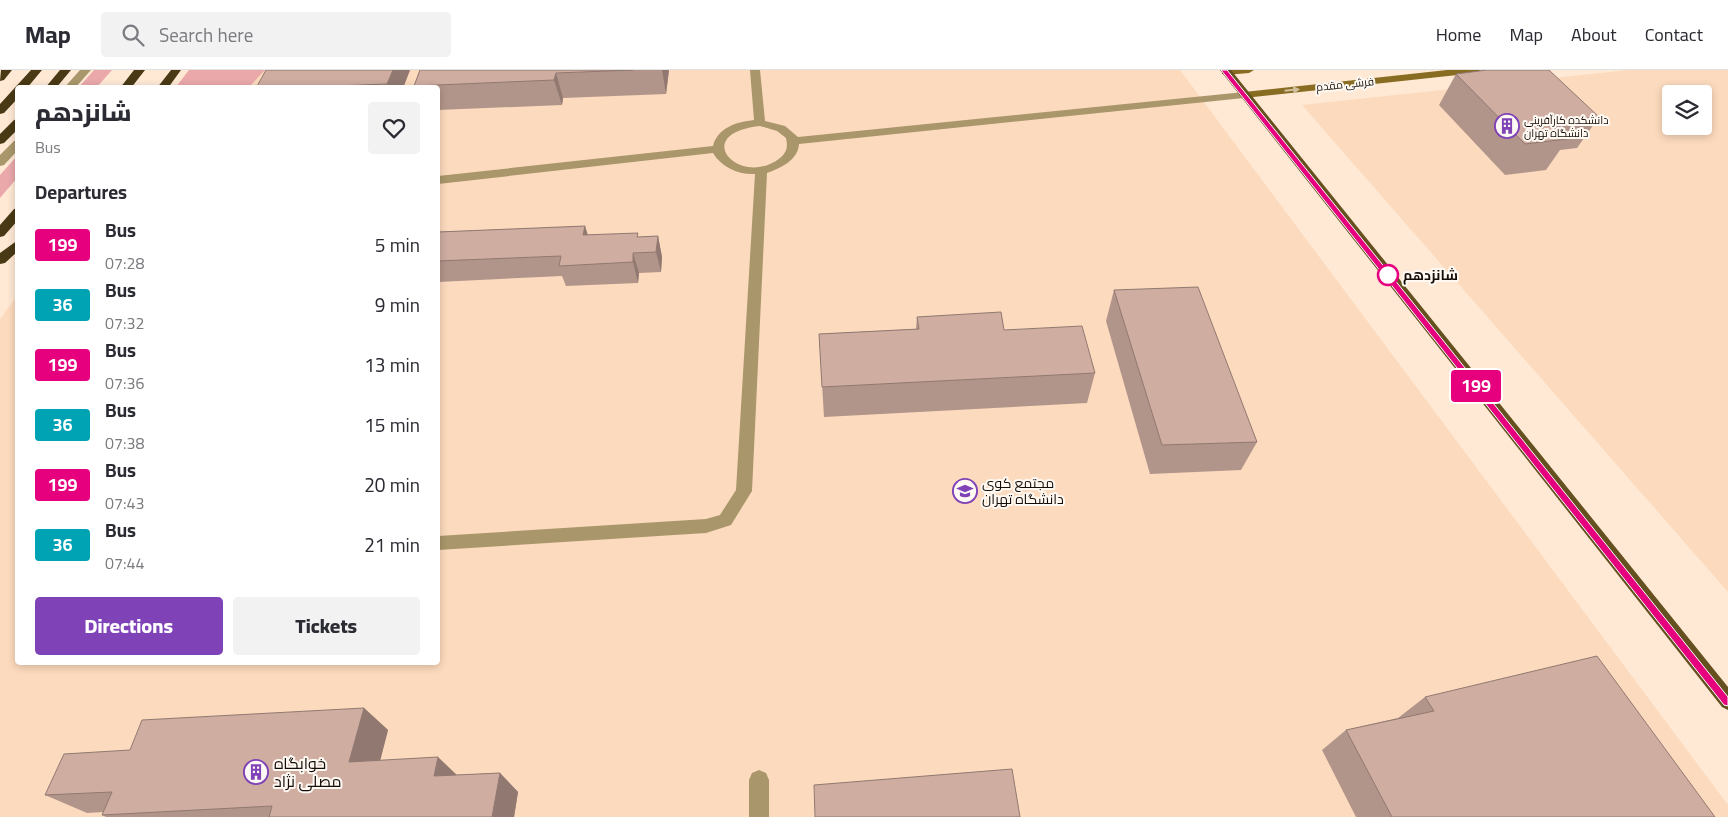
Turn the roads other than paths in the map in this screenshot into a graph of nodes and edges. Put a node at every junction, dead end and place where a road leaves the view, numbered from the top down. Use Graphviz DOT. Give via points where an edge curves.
graph roads {
  1 [pos="7,70"];
  2 [pos="37,70"];
  3 [pos="66,70"];
  4 [pos="86,70"];
  5 [pos="140,70"];
  6 [pos="176,70"];
  7 [pos="755,70"];
  8 [pos="1249,70"];
  9 [pos="1476,70"];
  10 [pos="1225,71"];
  11 [pos="0,78"];
  12 [pos="24,85"];
  13 [pos="53,85"];
  14 [pos="72,85"];
  15 [pos="128,85"];
  16 [pos="164,85"];
  17 [pos="15,94"];
  18 [pos="1244,95"];
  19 [pos="0,111"];
  20 [pos="760,123"];
  21 [pos="15,125"];
  22 [pos="0,141"];
  23 [pos="794,141"];
  24 [pos="15,147"];
  25 [pos="716,149"];
  26 [pos="0,162"];
  27 [pos="761,170"];
  28 [pos="440,180"];
  29 [pos="15,216"];
  30 [pos="0,233"];
  31 [pos="15,247"];
  32 [pos="0,260"];
  33 [pos="440,543"];
  34 [pos="1728,701"];
  35 [pos="759,780"];
  36 [pos="759,817"];
  1 -- 11 [label="highway"];
  2 -- 12 [label="highway"];
  3 -- 13 [label="highway"];
  4 -- 14 [label="lane"];
  5 -- 15 [label="highway"];
  6 -- 16 [label="highway"];
  7 -- 20 [label="lane"];
  8 -- 10 [label="street"];
  18 -- 9 [label="street, فرشی مقدم, one-way"];
  10 -- 18 [label="main road"];
  17 -- 19 [label="highway"];
  18 -- 23 [label="lane"];
  18 -- 34 [label="main road"];
  20 -- 23 [label="lane" via="782,128"];
  20 -- 25 [label="lane" via="725,133"];
  21 -- 22 [label="highway"];
  23 -- 27 [label="lane" via="791,156"];
  24 -- 26 [label="lane"];
  25 -- 27 [label="lane" via="719,157 736,168"];
  25 -- 28 [label="lane"];
  27 -- 33 [label="lane" via="744,491 725,520 706,526"];
  29 -- 30 [label="highway"];
  31 -- 32 [label="highway"];
  35 -- 36 [label="lane"];
}
